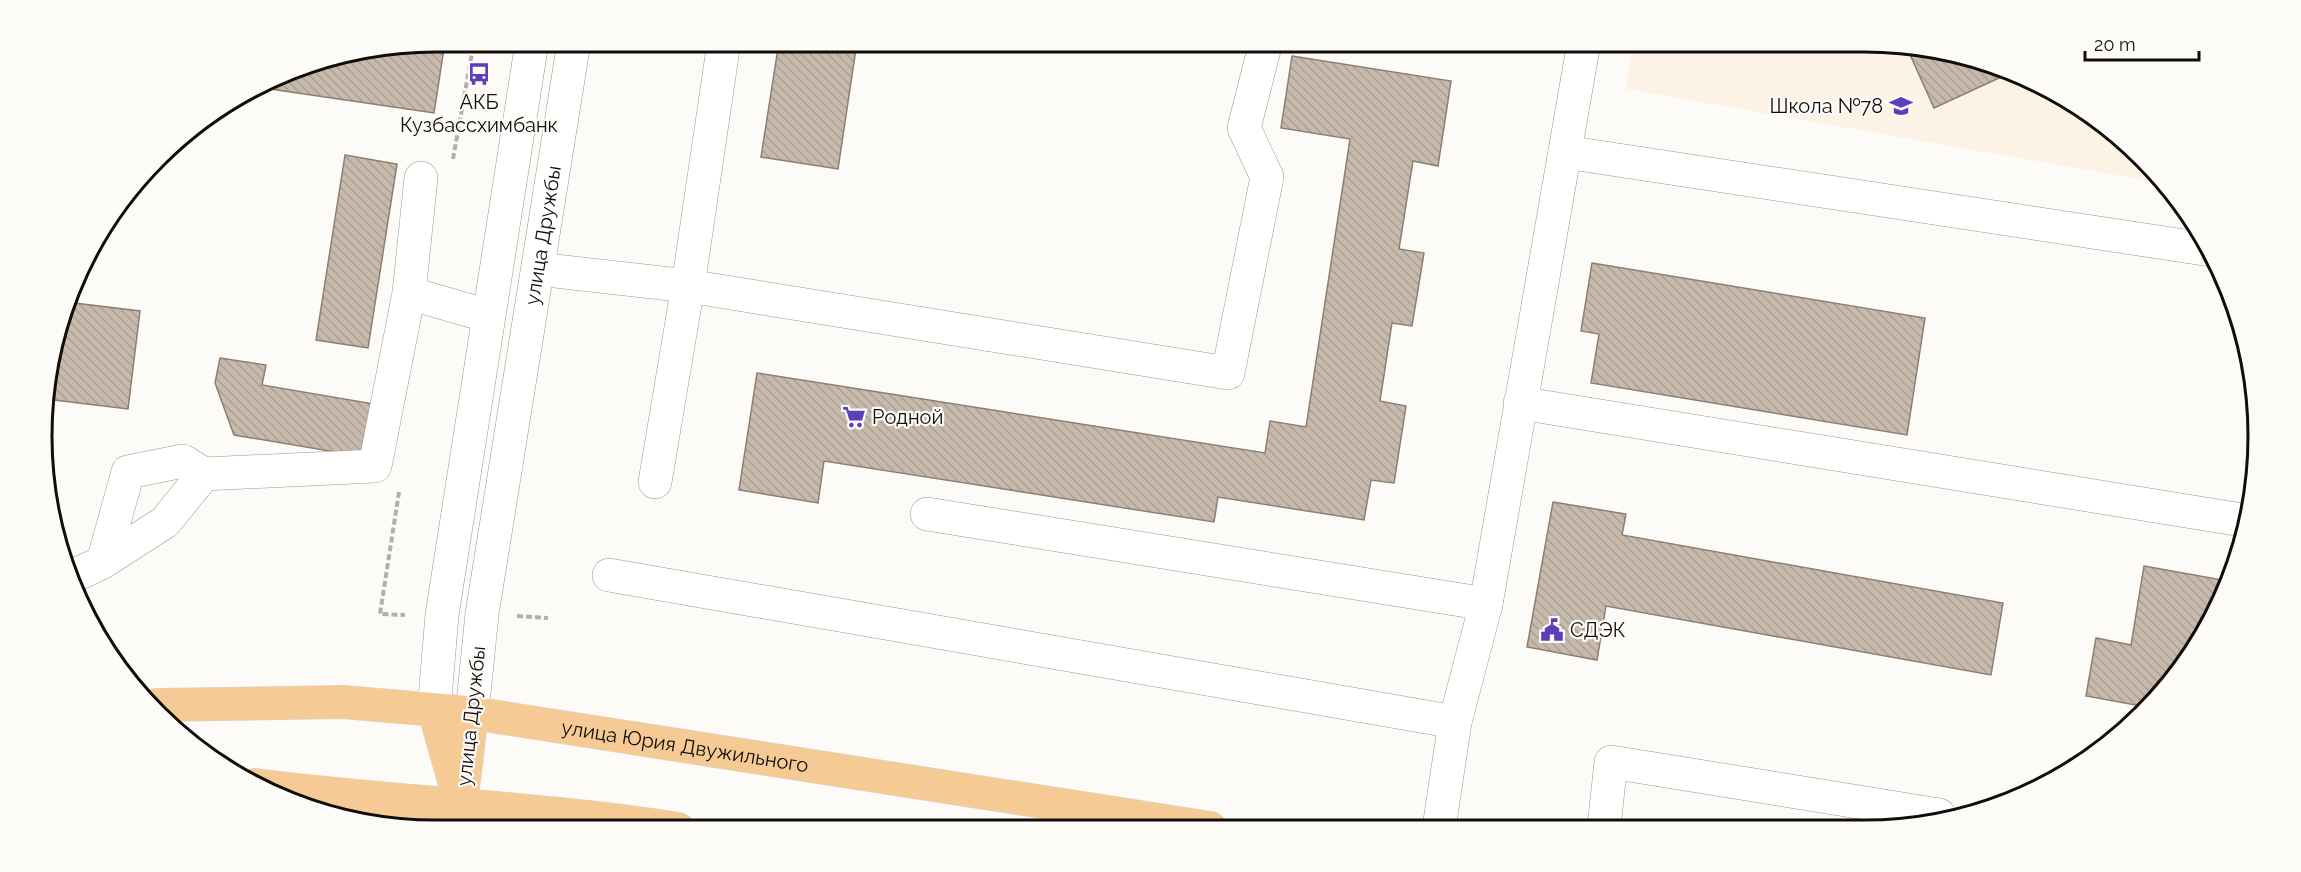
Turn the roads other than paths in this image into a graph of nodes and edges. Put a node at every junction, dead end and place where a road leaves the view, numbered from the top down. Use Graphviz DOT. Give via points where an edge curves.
graph roads {
  1 [pos="530,52"];
  2 [pos="572,52"];
  3 [pos="723,52"];
  4 [pos="1263,52"];
  5 [pos="1582,52"];
  6 [pos="1565,153"];
  7 [pos="436,174"];
  8 [pos="2199,248"];
  9 [pos="538,269"];
  10 [pos="688,286"];
  11 [pos="409,293"];
  12 [pos="489,316"];
  13 [pos="1520,403"];
  14 [pos="204,474"];
  15 [pos="655,482"];
  16 [pos="927,514"];
  17 [pos="2239,520"];
  18 [pos="103,562"];
  19 [pos="78,574"];
  20 [pos="609,575"];
  21 [pos="1486,604"];
  22 [pos="163,705"];
  23 [pos="434,710"];
  24 [pos="472,713"];
  25 [pos="1455,722"];
  26 [pos="287,789"];
  27 [pos="1930,814"];
  28 [pos="460,817"];
  29 [pos="621,820"];
  30 [pos="1159,820"];
  31 [pos="1440,820"];
  32 [pos="1605,820"];
  1 -- 12 [label="street, улица Дружбы"];
  2 -- 9 [label="street, улица Дружбы"];
  3 -- 10 [label="street"];
  4 -- 10 [label="street" via="1244,128 1267,177 1228,373"];
  5 -- 6 [label="street"];
  6 -- 8 [label="street"];
  6 -- 13 [label="street"];
  7 -- 11 [label="street"];
  9 -- 10 [label="street"];
  9 -- 24 [label="street, улица Дружбы" via="482,614"];
  10 -- 15 [label="street"];
  11 -- 12 [label="street"];
  11 -- 14 [label="street" via="375,466"];
  12 -- 23 [label="street, улица Дружбы" via="442,615"];
  13 -- 17 [label="street"];
  13 -- 21 [label="street"];
  14 -- 18 [label="street" via="165,522"];
  14 -- 18 [label="street" via="183,460 128,472"];
  16 -- 21 [label="street"];
  18 -- 19 [label="street"];
  20 -- 25 [label="street"];
  21 -- 25 [label="street"];
  22 -- 23 [label="main road, улица Юрия Двужильного" via="343,702"];
  23 -- 24 [label="main road, улица Юрия Двужильного"];
  23 -- 28 [label="main road, улица Дружбы"];
  24 -- 28 [label="main road, улица Дружбы"];
  24 -- 30 [label="main road, улица Юрия Двужильного"];
  25 -- 31 [label="street"];
  26 -- 28 [label="main road"];
  27 -- 32 [label="street" via="1611,762"];
  28 -- 29 [label="main road"];
}
